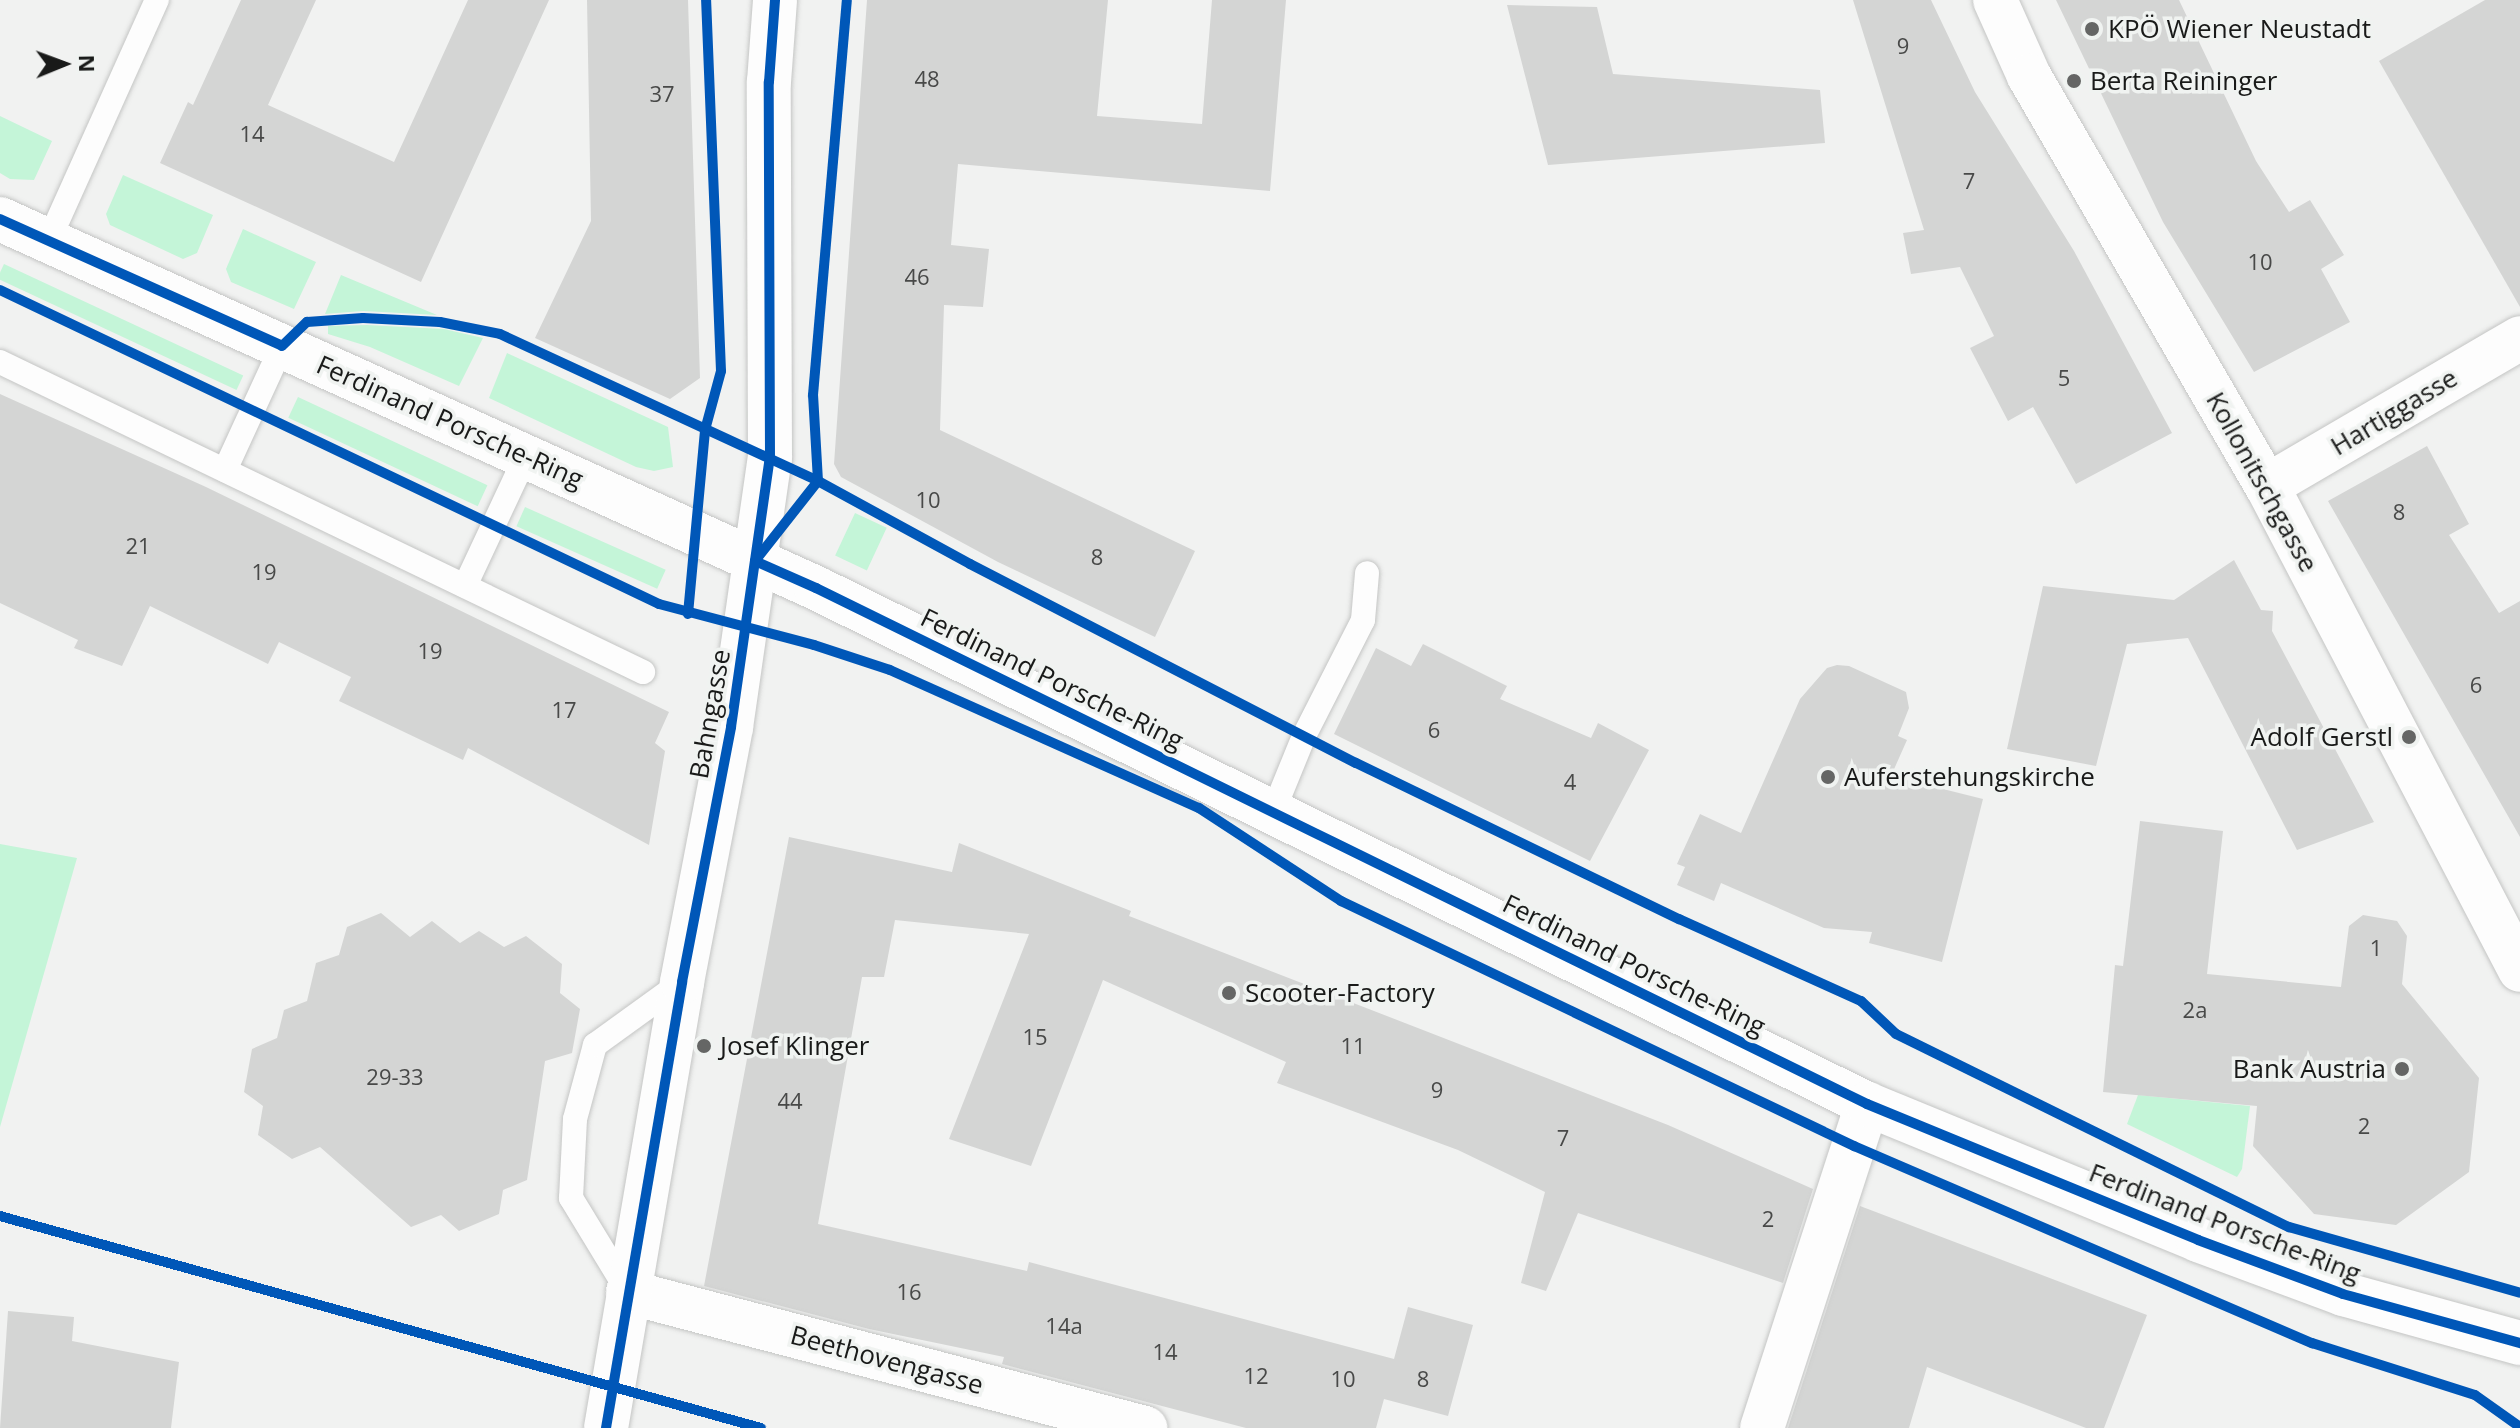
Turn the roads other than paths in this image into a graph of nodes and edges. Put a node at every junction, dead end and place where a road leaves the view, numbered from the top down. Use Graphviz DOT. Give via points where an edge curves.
graph roads {
  1 [pos="157,0"];
  2 [pos="775,0"];
  3 [pos="1995,0"];
  4 [pos="0,219"];
  5 [pos="49,240"];
  6 [pos="2520,338"];
  7 [pos="282,346"];
  8 [pos="0,362"];
  9 [pos="526,456"];
  10 [pos="225,470"];
  11 [pos="2267,486"];
  12 [pos="755,561"];
  13 [pos="1367,573"];
  14 [pos="465,586"];
  15 [pos="643,672"];
  16 [pos="1273,812"];
  17 [pos="2520,970"];
  18 [pos="682,982"];
  19 [pos="1867,1104"];
  20 [pos="628,1292"];
  21 [pos="2520,1343"];
  22 [pos="606,1428"];
  23 [pos="1145,1428"];
  24 [pos="1762,1428"];
  1 -- 5 [label="lane"];
  2 -- 12 [label="street, Bahngasse" via="769,82 770,458"];
  3 -- 11 [label="street, Kollonitschgasse" via="2029,76"];
  4 -- 5 [label="street, Ferdinand Porsche-Ring"];
  5 -- 7 [label="street, Ferdinand Porsche-Ring"];
  6 -- 11 [label="street, Hartiggasse"];
  7 -- 9 [label="street, Ferdinand Porsche-Ring"];
  7 -- 10 [label="lane"];
  8 -- 10 [label="lane"];
  9 -- 12 [label="street, Ferdinand Porsche-Ring"];
  9 -- 14 [label="lane"];
  10 -- 14 [label="lane"];
  11 -- 17 [label="street, Kollonitschgasse"];
  12 -- 16 [label="street, Ferdinand Porsche-Ring"];
  12 -- 18 [label="street, Bahngasse" via="731,727"];
  13 -- 16 [label="lane" via="1363,620 1304,736"];
  14 -- 15 [label="lane"];
  16 -- 19 [label="street, Ferdinand Porsche-Ring"];
  18 -- 20 [label="street, Bahngasse"];
  18 -- 20 [label="lane" via="595,1045 575,1119 571,1198"];
  19 -- 21 [label="street, Ferdinand Porsche-Ring" via="2343,1294"];
  19 -- 24 [label="street"];
  20 -- 22 [label="street, Bahngasse"];
  20 -- 23 [label="street, Beethovengasse"];
}
